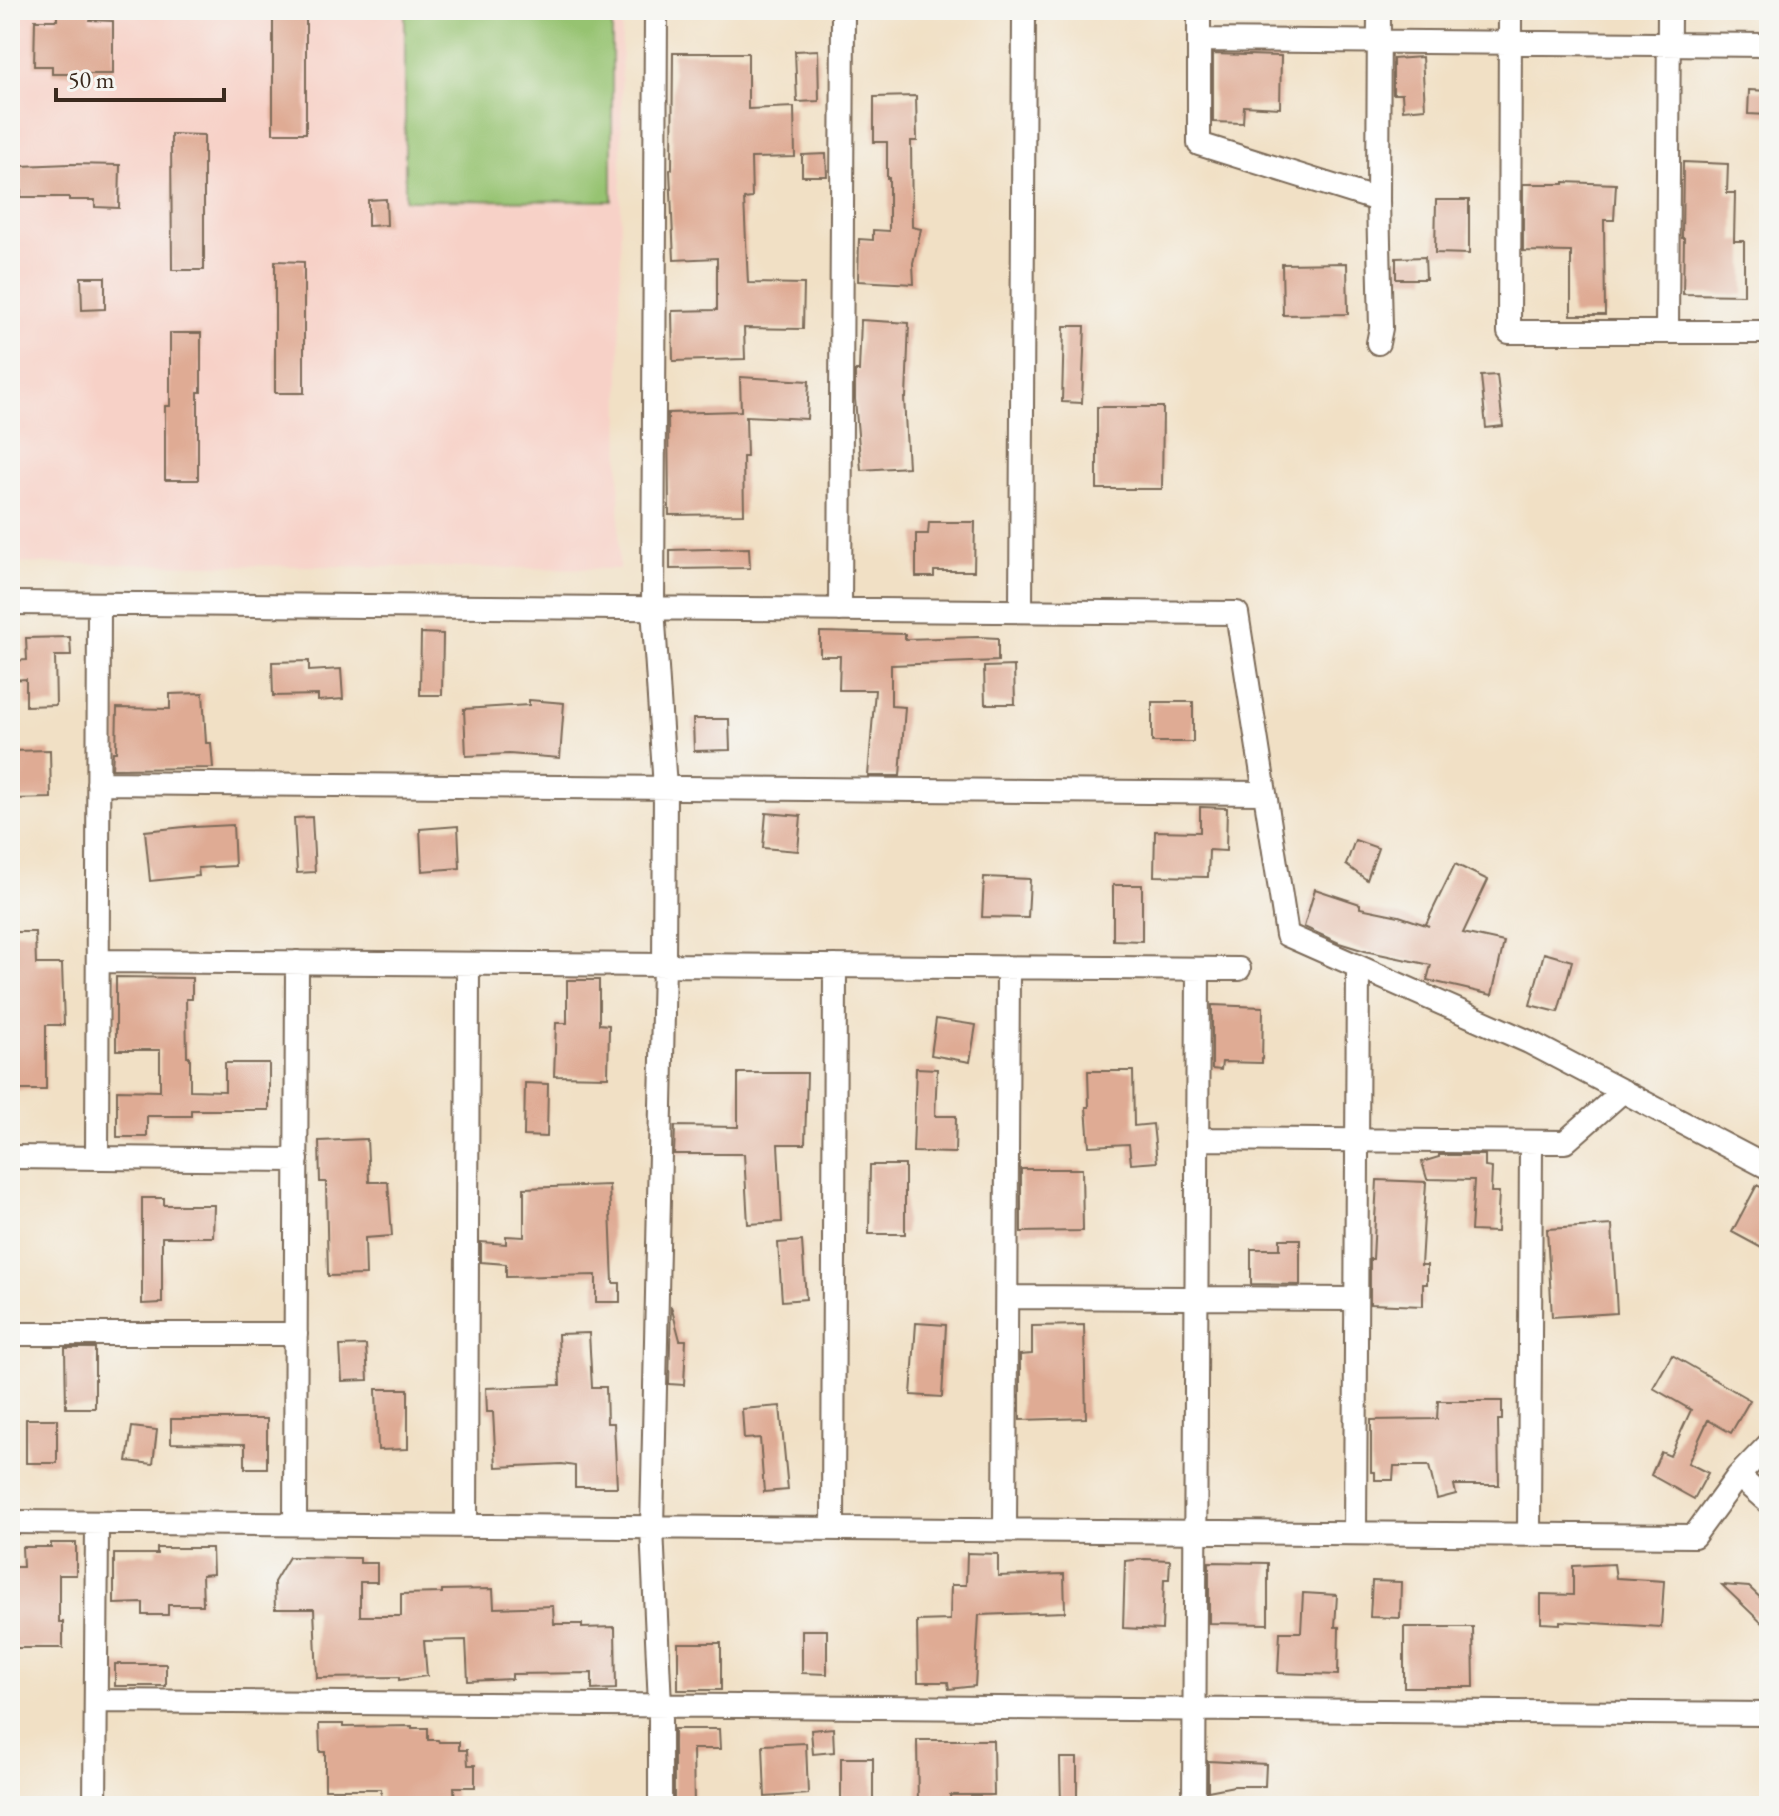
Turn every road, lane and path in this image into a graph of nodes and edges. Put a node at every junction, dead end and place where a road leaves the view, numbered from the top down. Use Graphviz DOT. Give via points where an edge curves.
graph roads {
  1 [pos="656,10"];
  2 [pos="843,10"];
  3 [pos="1024,10"];
  4 [pos="1199,10"];
  5 [pos="1379,10"];
  6 [pos="1510,10"];
  7 [pos="1669,10"];
  8 [pos="1199,40"];
  9 [pos="1379,42"];
  10 [pos="1510,43"];
  11 [pos="1669,44"];
  12 [pos="1769,45"];
  13 [pos="1378,200"];
  14 [pos="1667,332"];
  15 [pos="1769,332"];
  16 [pos="1378,343"];
  17 [pos="10,603"];
  18 [pos="99,604"];
  19 [pos="654,609"];
  20 [pos="840,610"];
  21 [pos="1021,611"];
  22 [pos="98,783"];
  23 [pos="665,788"];
  24 [pos="1264,793"];
  25 [pos="98,961"];
  26 [pos="297,962"];
  27 [pos="468,964"];
  28 [pos="664,965"];
  29 [pos="835,966"];
  30 [pos="1358,967"];
  31 [pos="1008,968"];
  32 [pos="1198,969"];
  33 [pos="1239,969"];
  34 [pos="1623,1091"];
  35 [pos="1197,1139"];
  36 [pos="1357,1140"];
  37 [pos="1531,1142"];
  38 [pos="10,1157"];
  39 [pos="97,1158"];
  40 [pos="297,1160"];
  41 [pos="1769,1168"];
  42 [pos="1007,1297"];
  43 [pos="1196,1298"];
  44 [pos="1356,1299"];
  45 [pos="10,1334"];
  46 [pos="296,1334"];
  47 [pos="1769,1444"];
  48 [pos="1738,1476"];
  49 [pos="1769,1503"];
  50 [pos="10,1522"];
  51 [pos="97,1523"];
  52 [pos="295,1524"];
  53 [pos="466,1526"];
  54 [pos="652,1528"];
  55 [pos="833,1529"];
  56 [pos="1005,1530"];
  57 [pos="1195,1532"];
  58 [pos="1355,1533"];
  59 [pos="1529,1534"];
  60 [pos="96,1701"];
  61 [pos="660,1705"];
  62 [pos="1194,1709"];
  63 [pos="1769,1714"];
  64 [pos="95,1806"];
  65 [pos="660,1806"];
  66 [pos="1194,1806"];
  1 -- 19 [label="street"];
  2 -- 20 [label="street"];
  3 -- 21 [label="street"];
  4 -- 8 [label="street"];
  5 -- 9 [label="street"];
  6 -- 10 [label="street"];
  7 -- 11 [label="street"];
  8 -- 9 [label="street"];
  8 -- 13 [label="street" via="1199,144"];
  9 -- 10 [label="street"];
  9 -- 13 [label="street"];
  10 -- 11 [label="street"];
  10 -- 14 [label="street" via="1509,332"];
  11 -- 12 [label="street"];
  11 -- 14 [label="street"];
  13 -- 16 [label="street"];
  14 -- 15 [label="street"];
  17 -- 18 [label="street"];
  18 -- 19 [label="street"];
  18 -- 22 [label="street"];
  19 -- 20 [label="street"];
  19 -- 23 [label="street"];
  20 -- 21 [label="street"];
  21 -- 24 [label="street" via="1237,613"];
  22 -- 23 [label="street"];
  22 -- 25 [label="street"];
  23 -- 24 [label="street"];
  23 -- 28 [label="street"];
  24 -- 30 [label="street" via="1287,935"];
  25 -- 26 [label="street"];
  25 -- 39 [label="street"];
  26 -- 27 [label="street"];
  26 -- 40 [label="street"];
  27 -- 28 [label="street"];
  27 -- 53 [label="street"];
  28 -- 29 [label="street"];
  28 -- 54 [label="street"];
  29 -- 31 [label="street"];
  29 -- 55 [label="street"];
  30 -- 34 [label="street" via="1529,1042"];
  30 -- 36 [label="street"];
  31 -- 32 [label="street"];
  31 -- 42 [label="street"];
  32 -- 33 [label="street"];
  32 -- 35 [label="street"];
  34 -- 37 [label="street" via="1565,1142"];
  34 -- 41 [label="street"];
  35 -- 36 [label="street"];
  35 -- 43 [label="street"];
  36 -- 37 [label="street"];
  36 -- 44 [label="street"];
  37 -- 59 [label="street"];
  38 -- 39 [label="street"];
  39 -- 40 [label="street"];
  40 -- 46 [label="street"];
  42 -- 43 [label="street"];
  42 -- 56 [label="street"];
  43 -- 44 [label="street"];
  43 -- 57 [label="street"];
  44 -- 58 [label="street"];
  45 -- 46 [label="street"];
  46 -- 52 [label="street"];
  47 -- 48 [label="street"];
  48 -- 49 [label="street"];
  48 -- 59 [label="street" via="1694,1536"];
  50 -- 51 [label="street"];
  51 -- 52 [label="street"];
  51 -- 60 [label="street"];
  52 -- 53 [label="street"];
  53 -- 54 [label="street"];
  54 -- 55 [label="street"];
  54 -- 61 [label="street"];
  55 -- 56 [label="street"];
  56 -- 57 [label="street"];
  57 -- 58 [label="street"];
  57 -- 62 [label="street"];
  58 -- 59 [label="street"];
  60 -- 61 [label="street"];
  60 -- 64 [label="street"];
  61 -- 62 [label="street"];
  61 -- 65 [label="street"];
  62 -- 63 [label="street"];
  62 -- 66 [label="street"];
}
